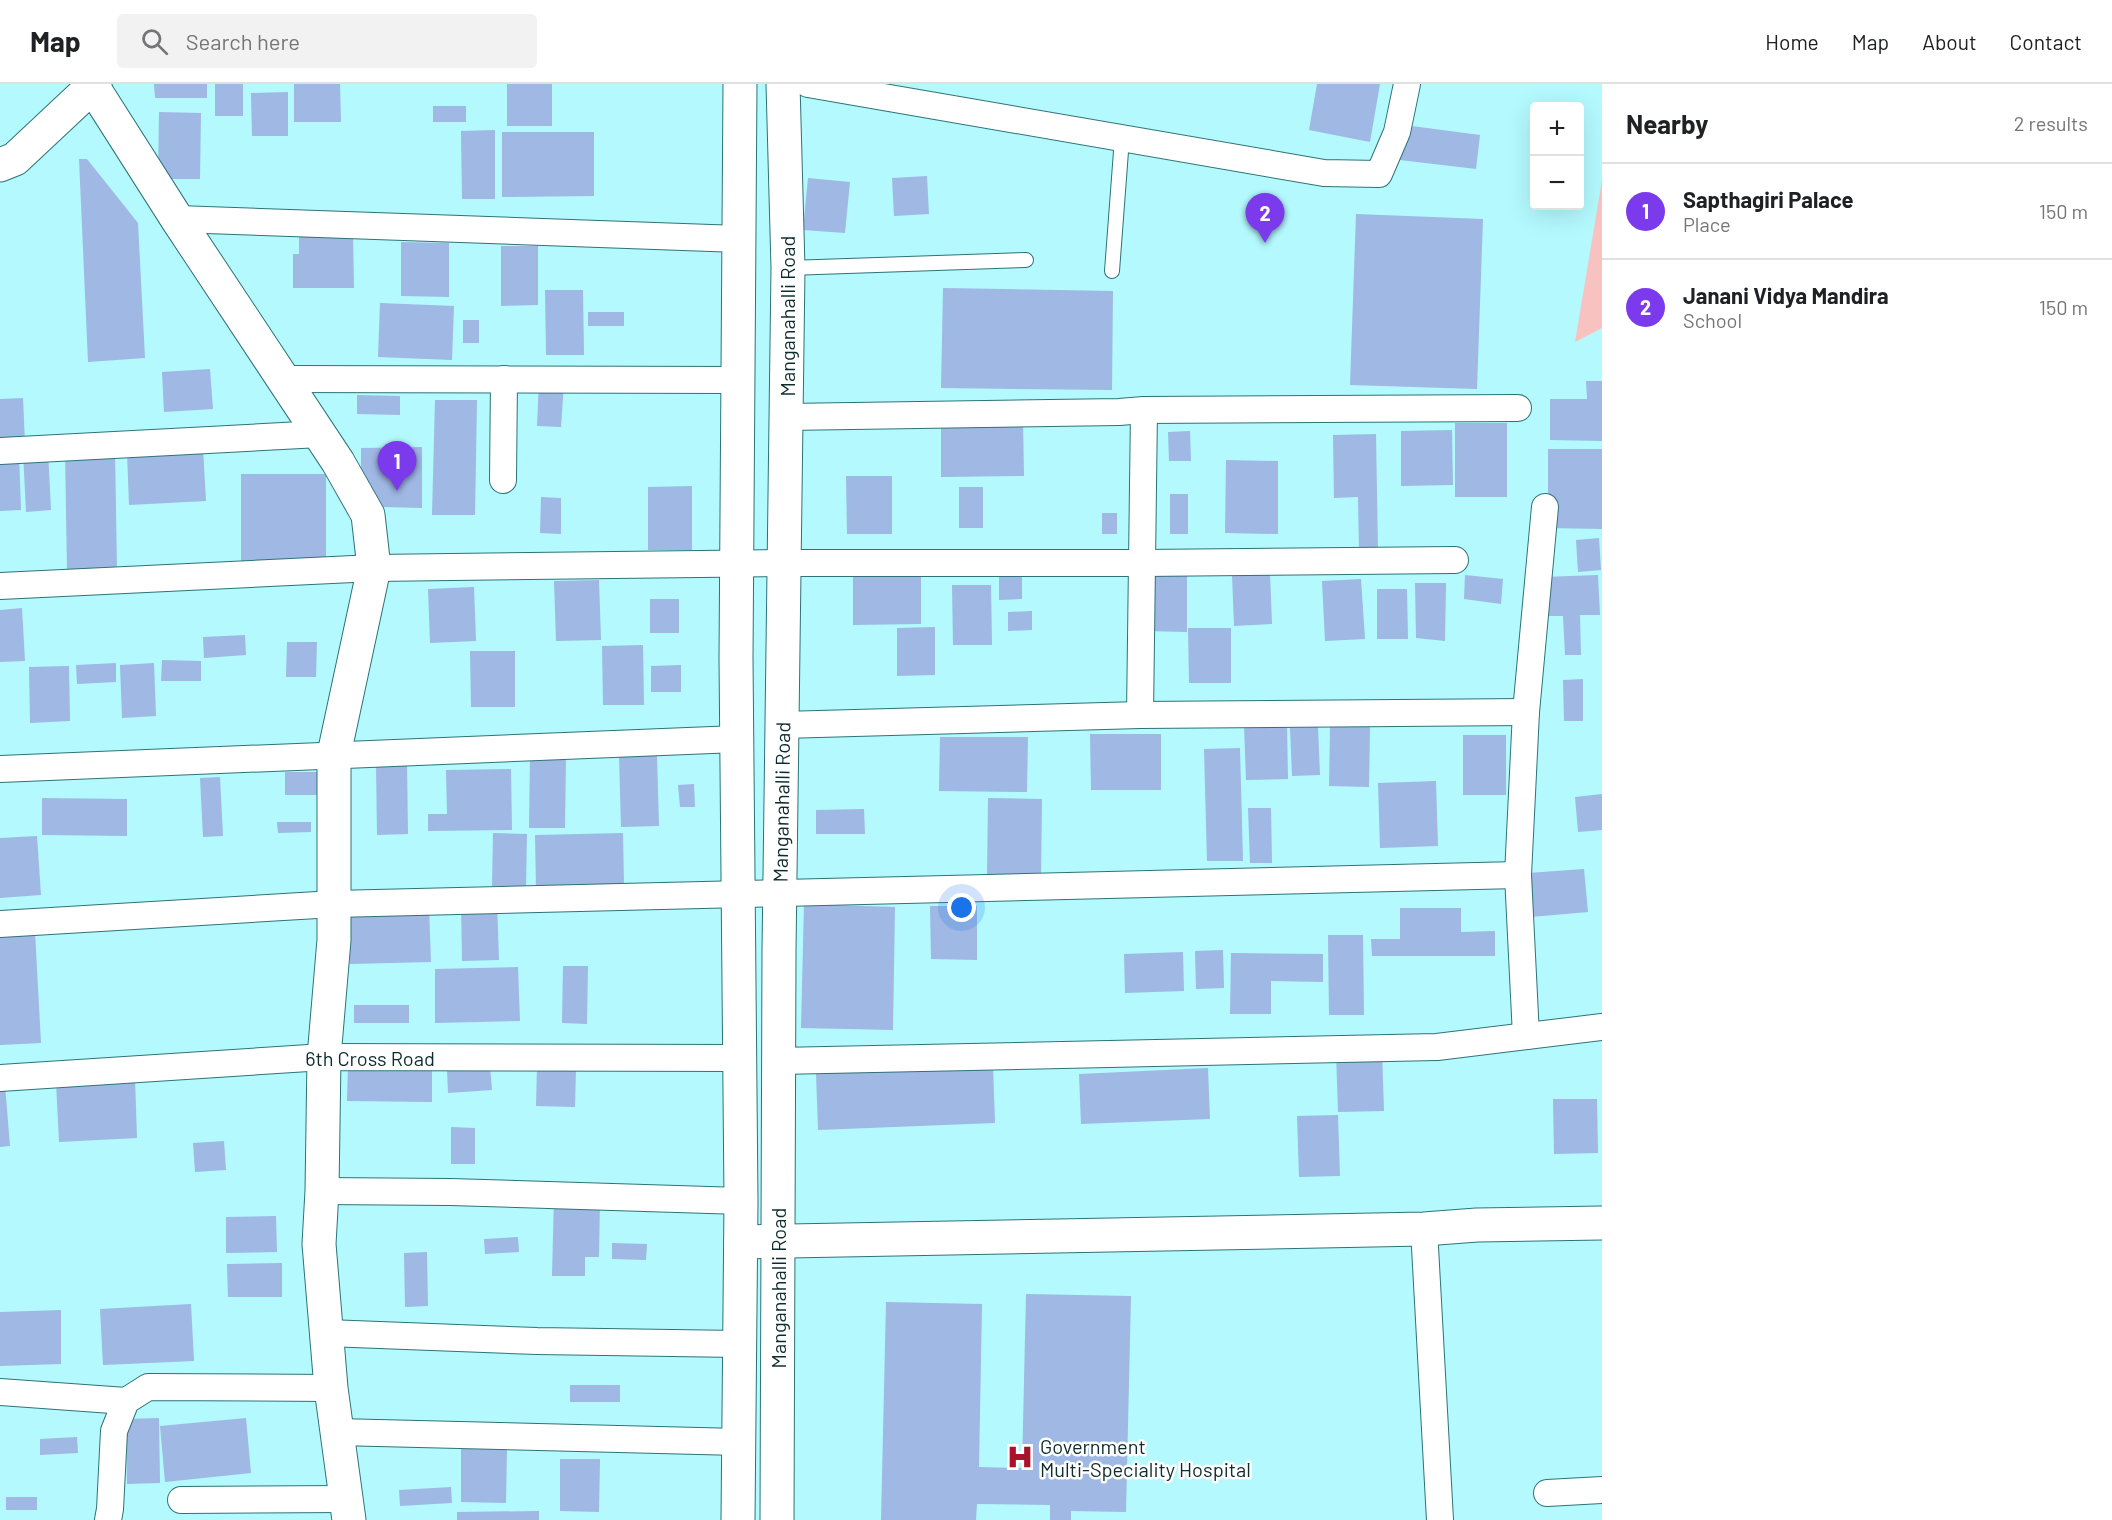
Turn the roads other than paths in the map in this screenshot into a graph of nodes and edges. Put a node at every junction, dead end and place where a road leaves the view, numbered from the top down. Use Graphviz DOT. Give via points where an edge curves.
graph roads {
  1 [pos="740,84"];
  2 [pos="783,84"];
  3 [pos="808,84"];
  4 [pos="1407,84"];
  5 [pos="94,86"];
  6 [pos="1122,138"];
  7 [pos="0,165"];
  8 [pos="177,219"];
  9 [pos="739,239"];
  10 [pos="1026,260"];
  11 [pos="788,268"];
  12 [pos="1112,271"];
  13 [pos="283,379"];
  14 [pos="504,379"];
  15 [pos="738,380"];
  16 [pos="1518,408"];
  17 [pos="1144,410"];
  18 [pos="786,417"];
  19 [pos="320,434"];
  20 [pos="0,451"];
  21 [pos="502,480"];
  22 [pos="1545,507"];
  23 [pos="1455,560"];
  24 [pos="784,563"];
  25 [pos="1143,563"];
  26 [pos="736,564"];
  27 [pos="374,568"];
  28 [pos="0,586"];
  29 [pos="1526,712"];
  30 [pos="1140,715"];
  31 [pos="782,725"];
  32 [pos="737,739"];
  33 [pos="334,754"];
  34 [pos="0,769"];
  35 [pos="1518,875"];
  36 [pos="779,893"];
  37 [pos="738,894"];
  38 [pos="334,904"];
  39 [pos="0,924"];
  40 [pos="1602,1027"];
  41 [pos="1526,1036"];
  42 [pos="324,1057"];
  43 [pos="740,1058"];
  44 [pos="778,1062"];
  45 [pos="0,1078"];
  46 [pos="322,1191"];
  47 [pos="741,1201"];
  48 [pos="1602,1223"];
  49 [pos="1424,1229"];
  50 [pos="778,1241"];
  51 [pos="741,1242"];
  52 [pos="327,1333"];
  53 [pos="739,1344"];
  54 [pos="331,1388"];
  55 [pos="0,1392"];
  56 [pos="126,1401"];
  57 [pos="337,1432"];
  58 [pos="739,1442"];
  59 [pos="1602,1490"];
  60 [pos="1546,1492"];
  61 [pos="181,1500"];
  62 [pos="347,1509"];
  63 [pos="108,1520"];
  64 [pos="738,1520"];
  65 [pos="777,1520"];
  66 [pos="1440,1520"];
  1 -- 9 [label="main road, Manganahalli Road"];
  2 -- 11 [label="main road, Manganahalli Road"];
  3 -- 6 [label="street"];
  4 -- 6 [label="street" via="1397,132 1379,174 1324,173"];
  5 -- 7 [label="main road" via="15,159"];
  5 -- 8 [label="main road"];
  6 -- 12 [label="lane"];
  8 -- 9 [label="street"];
  8 -- 13 [label="main road"];
  9 -- 15 [label="main road, Manganahalli Road"];
  10 -- 11 [label="lane"];
  11 -- 18 [label="main road, Manganahalli Road"];
  13 -- 14 [label="street"];
  13 -- 19 [label="main road"];
  14 -- 15 [label="street"];
  14 -- 21 [label="street"];
  15 -- 26 [label="main road, Manganahalli Road"];
  16 -- 17 [label="street"];
  17 -- 18 [label="street"];
  17 -- 25 [label="street"];
  18 -- 24 [label="main road, Manganahalli Road"];
  19 -- 20 [label="street"];
  19 -- 27 [label="main road" via="368,515"];
  22 -- 29 [label="street"];
  23 -- 25 [label="street"];
  24 -- 25 [label="street"];
  24 -- 26 [label="street"];
  24 -- 31 [label="main road, Manganahalli Road"];
  25 -- 30 [label="street"];
  26 -- 27 [label="street"];
  26 -- 32 [label="main road, Manganahalli Road"];
  27 -- 28 [label="street"];
  27 -- 33 [label="main road"];
  29 -- 30 [label="street"];
  29 -- 35 [label="street"];
  30 -- 31 [label="street"];
  31 -- 36 [label="main road, Manganahalli Road"];
  32 -- 33 [label="street"];
  32 -- 37 [label="main road, Manganahalli Road"];
  33 -- 34 [label="street"];
  33 -- 38 [label="main road"];
  35 -- 36 [label="street"];
  35 -- 41 [label="street"];
  36 -- 37 [label="street"];
  36 -- 44 [label="main road, Manganahalli Road"];
  37 -- 38 [label="street"];
  37 -- 43 [label="main road, Manganahalli Road"];
  38 -- 39 [label="street"];
  38 -- 42 [label="main road"];
  40 -- 41 [label="street"];
  41 -- 44 [label="street" via="1437,1047"];
  42 -- 43 [label="street, 6th Cross Road"];
  42 -- 45 [label="street, 6th Cross Road"];
  42 -- 46 [label="main road"];
  43 -- 47 [label="main road, Manganahalli Road"];
  44 -- 50 [label="main road, Manganahalli Road"];
  46 -- 47 [label="street"];
  46 -- 52 [label="main road" via="319,1244"];
  47 -- 51 [label="main road, Manganahalli Road"];
  48 -- 49 [label="main road"];
  49 -- 50 [label="main road"];
  49 -- 66 [label="street"];
  50 -- 51 [label="main road"];
  50 -- 65 [label="main road, Manganahalli Road"];
  51 -- 53 [label="main road, Manganahalli Road"];
  52 -- 53 [label="street"];
  52 -- 54 [label="main road"];
  53 -- 58 [label="main road, Manganahalli Road"];
  54 -- 56 [label="street" via="148,1387"];
  54 -- 57 [label="main road"];
  55 -- 56 [label="street"];
  56 -- 63 [label="street" via="114,1431"];
  57 -- 58 [label="street"];
  57 -- 62 [label="main road"];
  58 -- 64 [label="main road, Manganahalli Road"];
  59 -- 60 [label="street"];
  61 -- 62 [label="street"];
}
